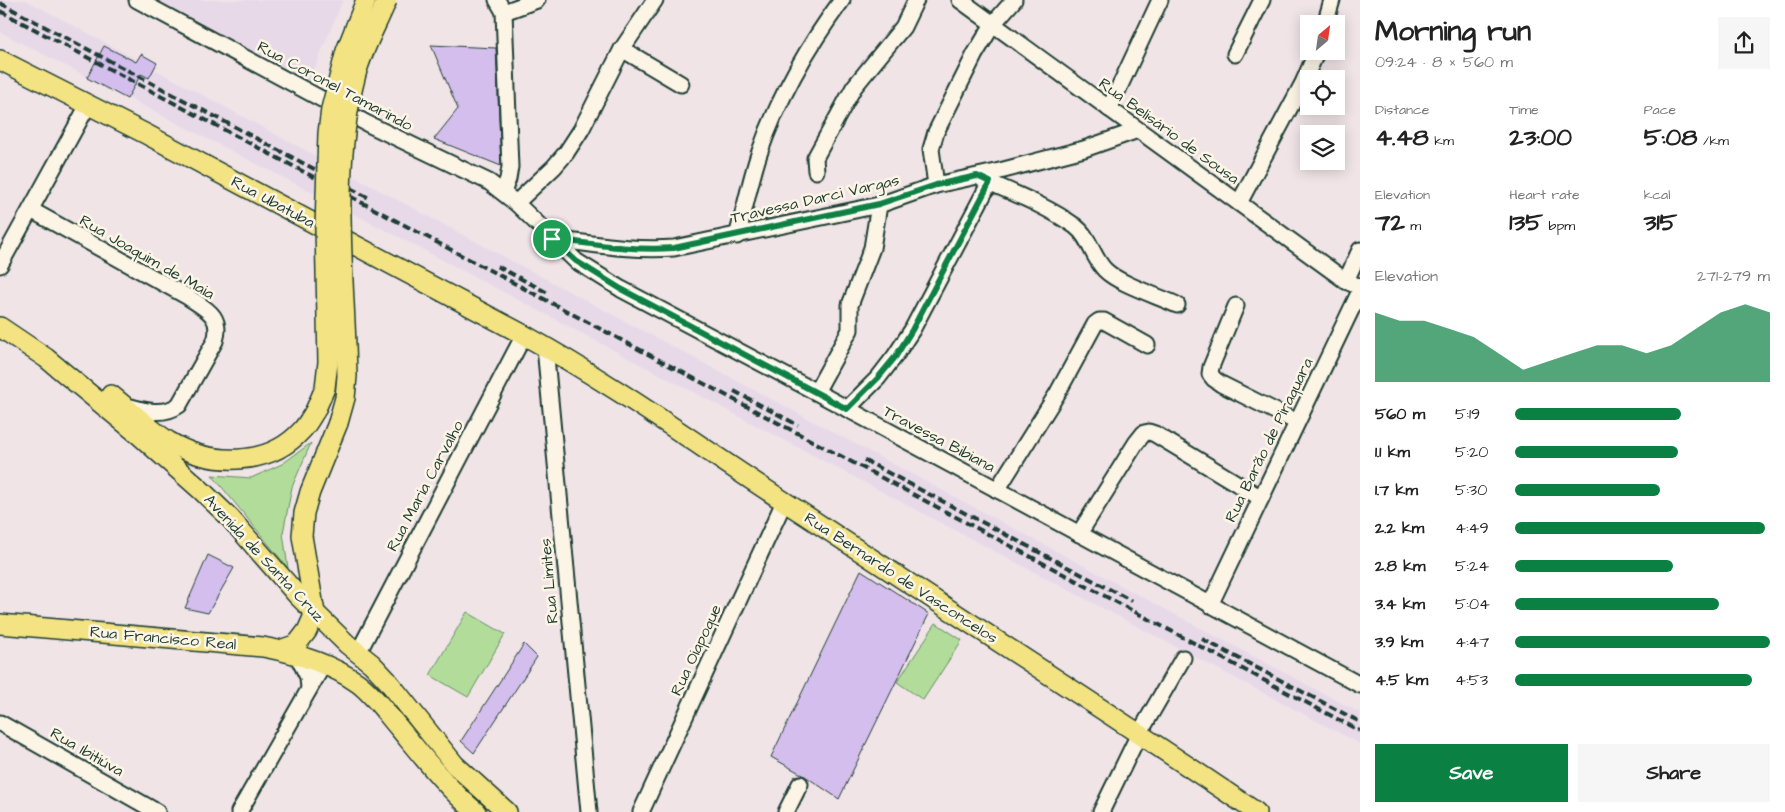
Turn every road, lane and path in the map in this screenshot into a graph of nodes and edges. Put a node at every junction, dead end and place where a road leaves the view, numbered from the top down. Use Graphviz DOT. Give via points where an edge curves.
graph roads {
  1 [pos="137,0"];
  2 [pos="366,0"];
  3 [pos="387,0"];
  4 [pos="537,0"];
  5 [pos="655,0"];
  6 [pos="842,0"];
  7 [pos="916,0"];
  8 [pos="960,0"];
  9 [pos="1014,0"];
  10 [pos="1160,0"];
  11 [pos="1262,0"];
  12 [pos="1332,0"];
  13 [pos="500,6"];
  14 [pos="1328,15"];
  15 [pos="993,24"];
  16 [pos="622,50"];
  17 [pos="1235,54"];
  18 [pos="0,60"];
  19 [pos="1313,60"];
  20 [pos="682,84"];
  21 [pos="88,105"];
  22 [pos="1109,109"];
  23 [pos="1138,130"];
  24 [pos="816,171"];
  25 [pos="984,179"];
  26 [pos="936,185"];
  27 [pos="503,192"];
  28 [pos="516,203"];
  29 [pos="1238,203"];
  30 [pos="879,204"];
  31 [pos="30,210"];
  32 [pos="737,236"];
  33 [pos="552,239"];
  34 [pos="1360,250"];
  35 [pos="0,265"];
  36 [pos="1353,284"];
  37 [pos="1360,291"];
  38 [pos="1177,304"];
  39 [pos="1236,306"];
  40 [pos="0,327"];
  41 [pos="524,335"];
  42 [pos="1147,345"];
  43 [pos="545,347"];
  44 [pos="46,358"];
  45 [pos="816,392"];
  46 [pos="123,405"];
  47 [pos="847,409"];
  48 [pos="1297,422"];
  49 [pos="997,490"];
  50 [pos="1261,498"];
  51 [pos="784,502"];
  52 [pos="1079,534"];
  53 [pos="1210,605"];
  54 [pos="315,613"];
  55 [pos="0,624"];
  56 [pos="288,653"];
  57 [pos="358,653"];
  58 [pos="1183,658"];
  59 [pos="323,665"];
  60 [pos="1360,685"];
  61 [pos="309,688"];
  62 [pos="0,723"];
  63 [pos="1139,734"];
  64 [pos="800,784"];
  65 [pos="1237,806"];
  66 [pos="157,812"];
  67 [pos="239,812"];
  68 [pos="476,812"];
  69 [pos="507,812"];
  70 [pos="589,812"];
  71 [pos="641,812"];
  72 [pos="786,812"];
  73 [pos="1101,812"];
  74 [pos="1256,812"];
  1 -- 27 [label="street, Rua Coronel Tamarindo" via="317,97 475,174"];
  2 -- 46 [label="main road, bridge" via="346,51 328,133 325,227 328,362 325,388 315,411 302,430 274,451 254,458 231,459 209,457 178,446"];
  3 -- 54 [label="main road, bridge" via="356,73 346,132 342,176 345,398 310,492 302,536"];
  4 -- 13 [label="street"];
  5 -- 16 [label="street"];
  6 -- 32 [label="street" via="781,100 758,157"];
  7 -- 24 [label="street" via="904,27 854,87 815,158"];
  8 -- 15 [label="street, Rua Belisário de Sousa"];
  9 -- 15 [label="street"];
  10 -- 22 [label="street"];
  11 -- 17 [label="street"];
  12 -- 14 [label="street"];
  13 -- 27 [label="street" via="510,167"];
  15 -- 22 [label="street, Rua Belisário de Sousa"];
  15 -- 26 [label="street" via="957,88 933,141 931,157"];
  16 -- 20 [label="street"];
  16 -- 28 [label="street" via="566,153"];
  18 -- 21 [label="main road, Rua Ubatuba"];
  19 -- 29 [label="street"];
  21 -- 31 [label="street"];
  21 -- 41 [label="main road, Rua Ubatuba"];
  22 -- 23 [label="street, Rua Belisário de Sousa"];
  23 -- 25 [label="street, Travessa Darci Vargas" via="1084,149 996,172"];
  23 -- 29 [label="street, Rua Belisário de Sousa"];
  25 -- 26 [label="street, Travessa Darci Vargas"];
  25 -- 38 [label="street" via="1077,227 1104,269 1113,276"];
  25 -- 47 [label="street" via="908,337 878,378"];
  26 -- 30 [label="street, Travessa Darci Vargas"];
  27 -- 28 [label="street, Rua Coronel Tamarindo"];
  28 -- 33 [label="street, Travessa Bibiana"];
  29 -- 36 [label="street, Rua Belisário de Sousa"];
  30 -- 32 [label="street, Travessa Darci Vargas"];
  30 -- 45 [label="street" via="872,248 850,305 850,330"];
  31 -- 35 [label="street"];
  31 -- 46 [label="street, Rua Joaquim de Maia" via="212,313 217,324 215,341 179,406 157,412"];
  32 -- 33 [label="street, Travessa Darci Vargas" via="649,250"];
  33 -- 45 [label="street, Travessa Bibiana" via="576,261 621,289"];
  34 -- 36 [label="street"];
  37 -- 48 [label="street, Rua Barão de Piraquara"];
  39 -- 48 [label="street" via="1210,374 1221,384"];
  40 -- 44 [label="main road, Avenida de Santa Cruz"];
  41 -- 43 [label="main road, Rua Ubatuba"];
  41 -- 57 [label="street, Rua Maria Carvalho"];
  42 -- 49 [label="street" via="1099,321"];
  43 -- 51 [label="main road, Rua Bernardo de Vasconcelos" via="622,393"];
  43 -- 70 [label="street, Rua Limites"];
  44 -- 46 [label="main road" via="84,377"];
  44 -- 54 [label="main road, Avenida de Santa Cruz" via="202,491"];
  45 -- 47 [label="street, Travessa Bibiana"];
  47 -- 49 [label="street, Travessa Bibiana"];
  48 -- 50 [label="street, Rua Barão de Piraquara"];
  49 -- 52 [label="street, Travessa Bibiana"];
  50 -- 52 [label="street" via="1149,432 1136,443"];
  50 -- 53 [label="street, Rua Barão de Piraquara"];
  51 -- 63 [label="main road, Rua Bernardo de Vasconcelos"];
  51 -- 71 [label="street, Rua Oiapoque"];
  52 -- 53 [label="street, Travessa Bibiana"];
  53 -- 60 [label="street, Travessa Bibiana"];
  54 -- 56 [label="main road" via="307,631"];
  54 -- 57 [label="main road, Avenida de Santa Cruz"];
  55 -- 56 [label="main road, Rua Francisco Real" via="263,647"];
  56 -- 59 [label="main road, Rua Francisco Real"];
  56 -- 61 [label="street" via="308,677"];
  57 -- 69 [label="main road, Avenida de Santa Cruz" via="387,680 455,765"];
  58 -- 63 [label="street"];
  59 -- 61 [label="street"];
  59 -- 68 [label="main road" via="359,684 375,699 436,773"];
  61 -- 67 [label="street"];
  62 -- 66 [label="street, Rua Ibitiúva"];
  63 -- 65 [label="main road, Rua Bernardo de Vasconcelos"];
  63 -- 73 [label="street"];
  64 -- 72 [label="street"];
  65 -- 74 [label="main road, Rua Bernardo de Vasconcelos"];
}
